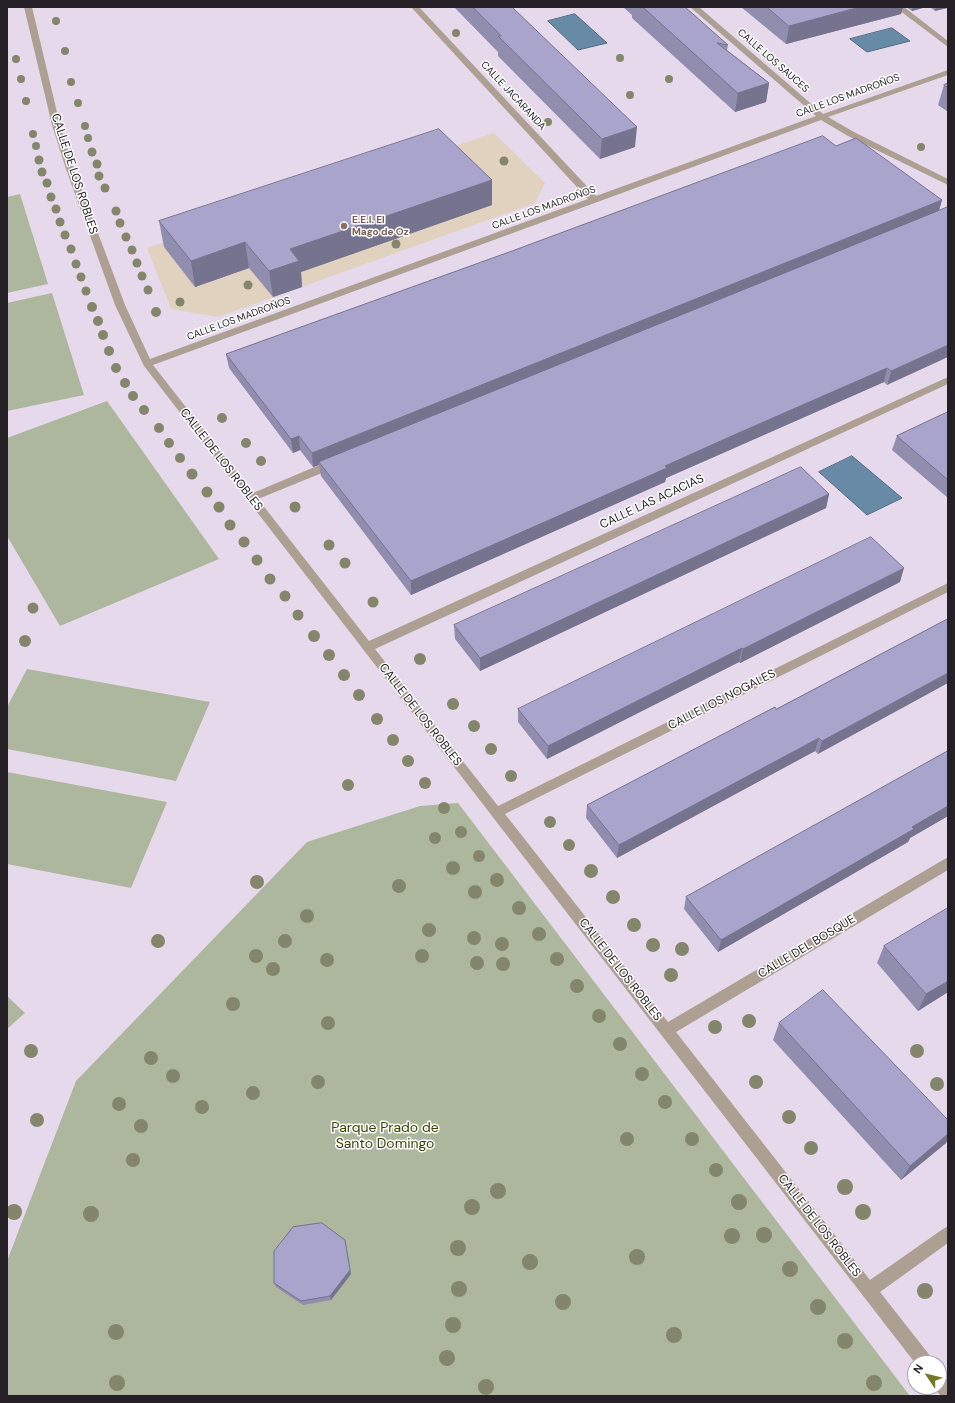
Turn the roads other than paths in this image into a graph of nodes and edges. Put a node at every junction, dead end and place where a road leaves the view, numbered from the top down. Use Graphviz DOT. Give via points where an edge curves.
graph roads {
  1 [pos="28,7"];
  2 [pos="415,7"];
  3 [pos="694,7"];
  4 [pos="900,7"];
  5 [pos="948,45"];
  6 [pos="948,72"];
  7 [pos="822,117"];
  8 [pos="948,182"];
  9 [pos="595,200"];
  10 [pos="147,364"];
  11 [pos="948,380"];
  12 [pos="344,460"];
  13 [pos="251,498"];
  14 [pos="948,587"];
  15 [pos="366,647"];
  16 [pos="497,812"];
  17 [pos="948,863"];
  18 [pos="666,1030"];
  19 [pos="948,1234"];
  20 [pos="869,1290"];
  21 [pos="919,1355"];
  1 -- 10 [label="street, CALLE DE LOS ROBLES" via="56,125 70,168 120,305"];
  2 -- 9 [label="street, CALLE JACARANDA"];
  3 -- 7 [label="street, CALLE LOS SAUCES"];
  4 -- 5 [label="street"];
  6 -- 7 [label="street, CALLE LOS MADROÑOS"];
  7 -- 8 [label="street, CALLE LOS SAUCES"];
  7 -- 9 [label="street, CALLE LOS MADROÑOS"];
  9 -- 10 [label="street, CALLE LOS MADROÑOS"];
  10 -- 13 [label="street, CALLE DE LOS ROBLES"];
  11 -- 15 [label="street, CALLE LAS ACACIAS"];
  12 -- 13 [label="street"];
  13 -- 15 [label="street, CALLE DE LOS ROBLES"];
  14 -- 16 [label="street, CALLE LOS NOGALES"];
  15 -- 16 [label="street, CALLE DE LOS ROBLES"];
  16 -- 18 [label="street, CALLE DE LOS ROBLES"];
  17 -- 18 [label="street, CALLE DEL BOSQUE"];
  18 -- 20 [label="street, CALLE DE LOS ROBLES"];
  19 -- 20 [label="street"];
  20 -- 21 [label="street, CALLE DE LOS ROBLES"];
}
